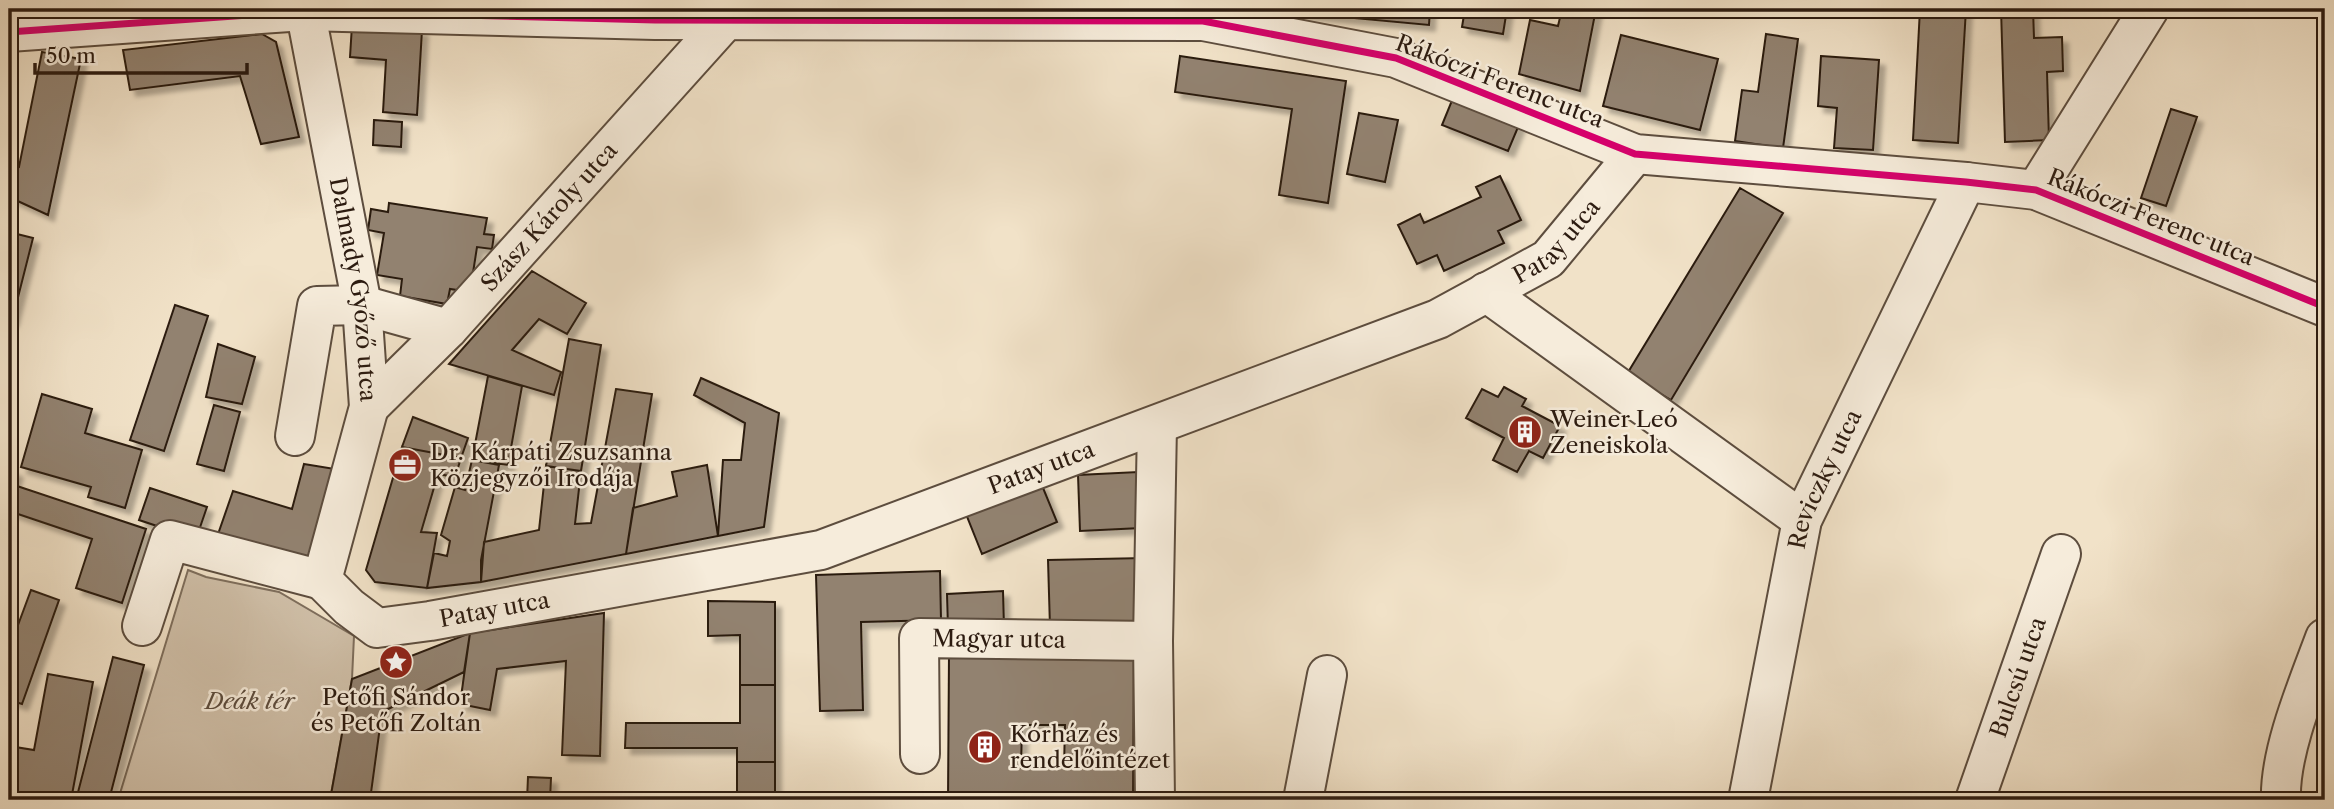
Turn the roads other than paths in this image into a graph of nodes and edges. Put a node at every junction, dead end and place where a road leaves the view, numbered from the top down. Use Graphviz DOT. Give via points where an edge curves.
graph roads {
  1 [pos="304,9"];
  2 [pos="2150,9"];
  3 [pos="914,15"];
  4 [pos="726,20"];
  5 [pos="9,32"];
  6 [pos="1635,154"];
  7 [pos="1966,182"];
  8 [pos="2036,190"];
  9 [pos="1486,292"];
  10 [pos="362,305"];
  11 [pos="2325,307"];
  12 [pos="449,329"];
  13 [pos="369,407"];
  14 [pos="1157,425"];
  15 [pos="295,436"];
  16 [pos="1802,520"];
  17 [pos="2061,554"];
  18 [pos="322,580"];
  19 [pos="142,625"];
  20 [pos="2325,638"];
  21 [pos="1153,641"];
  22 [pos="1326,676"];
  23 [pos="920,754"];
  24 [pos="1155,800"];
  25 [pos="1303,800"];
  26 [pos="1748,800"];
  27 [pos="1975,800"];
  28 [pos="2281,800"];
  1 -- 4 [label="street, Rákóczi Ferenc utca"];
  1 -- 5 [label="street, Rákóczi Ferenc utca"];
  1 -- 10 [label="street, Dalmady Győző utca"];
  2 -- 8 [label="street"];
  3 -- 4 [label="street, Rákóczi Ferenc utca"];
  3 -- 6 [label="street, Rákóczi Ferenc utca" via="1203,20 1396,58"];
  4 -- 12 [label="street, Szász Károly utca"];
  6 -- 7 [label="street, Rákóczi Ferenc utca"];
  6 -- 9 [label="street, Patay utca" via="1548,259"];
  7 -- 8 [label="street, Rákóczi Ferenc utca"];
  7 -- 16 [label="street, Reviczky utca"];
  8 -- 11 [label="street, Rákóczi Ferenc utca"];
  9 -- 14 [label="street, Patay utca" via="1438,319"];
  9 -- 16 [label="street"];
  10 -- 12 [label="street"];
  10 -- 13 [label="street, Dalmady Győző utca"];
  10 -- 15 [label="street" via="317,306"];
  12 -- 13 [label="street, Szász Károly utca"];
  13 -- 18 [label="street, Dalmady Győző utca"];
  14 -- 18 [label="street, Patay utca" via="821,550 377,628"];
  14 -- 21 [label="street"];
  16 -- 26 [label="street, Reviczky utca"];
  17 -- 27 [label="street, Bulcsú utca"];
  18 -- 19 [label="street" via="170,540"];
  20 -- 28 [label="street" via="2299,709 2280,786"];
  21 -- 23 [label="street, Magyar utca" via="919,638"];
  21 -- 24 [label="street"];
  22 -- 25 [label="street"];
}
